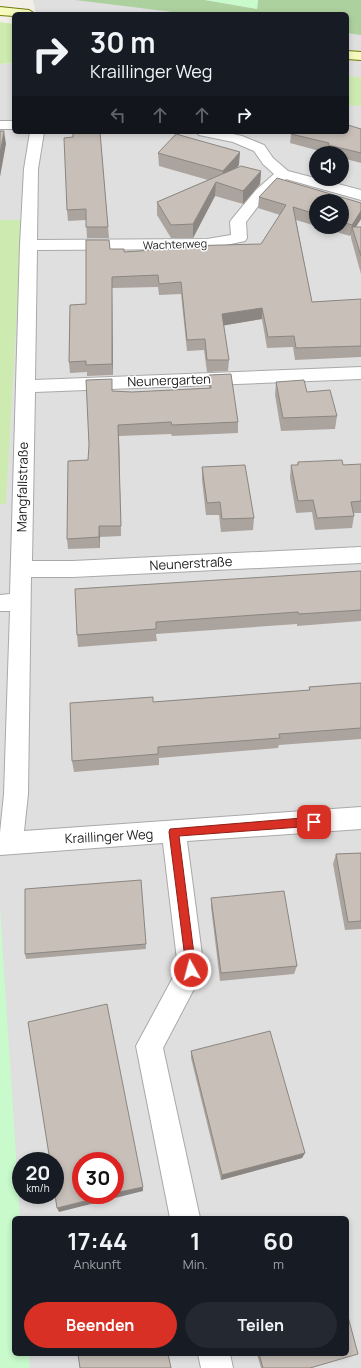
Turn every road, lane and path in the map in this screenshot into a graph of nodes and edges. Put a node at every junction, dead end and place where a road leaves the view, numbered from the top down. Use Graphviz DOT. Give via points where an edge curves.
graph roads {
  1 [pos="0,11"];
  2 [pos="12,12"];
  3 [pos="349,55"];
  4 [pos="361,56"];
  5 [pos="0,125"];
  6 [pos="12,125"];
  7 [pos="37,134"];
  8 [pos="213,134"];
  9 [pos="283,174"];
  10 [pos="361,195"];
  11 [pos="28,245"];
  12 [pos="361,373"];
  13 [pos="24,386"];
  14 [pos="361,554"];
  15 [pos="20,569"];
  16 [pos="10,603"];
  17 [pos="361,818"];
  18 [pos="174,832"];
  19 [pos="5,843"];
  20 [pos="185,1216"];
  21 [pos="214,1356"];
  22 [pos="217,1368"];
  1 -- 2 [label="main road"];
  3 -- 4 [label="main road"];
  5 -- 6 [label="street"];
  7 -- 11 [label="street, Mangfallstraße" via="31,169"];
  8 -- 9 [label="street" via="237,139 259,148 268,161"];
  9 -- 10 [label="street"];
  9 -- 11 [label="street, Wachterweg" via="261,192 238,222 239,238 207,244"];
  11 -- 13 [label="street, Mangfallstraße"];
  12 -- 13 [label="street, Neunergarten"];
  13 -- 15 [label="street, Mangfallstraße"];
  14 -- 15 [label="street, Neunerstraße" via="73,569"];
  15 -- 16 [label="street, Mangfallstraße"];
  16 -- 19 [label="street, Mangfallstraße" via="16,794"];
  17 -- 18 [label="street, Kraillinger Weg"];
  18 -- 19 [label="street, Kraillinger Weg"];
  18 -- 20 [label="street" via="191,970 149,1046"];
  21 -- 22 [label="street"];
}
